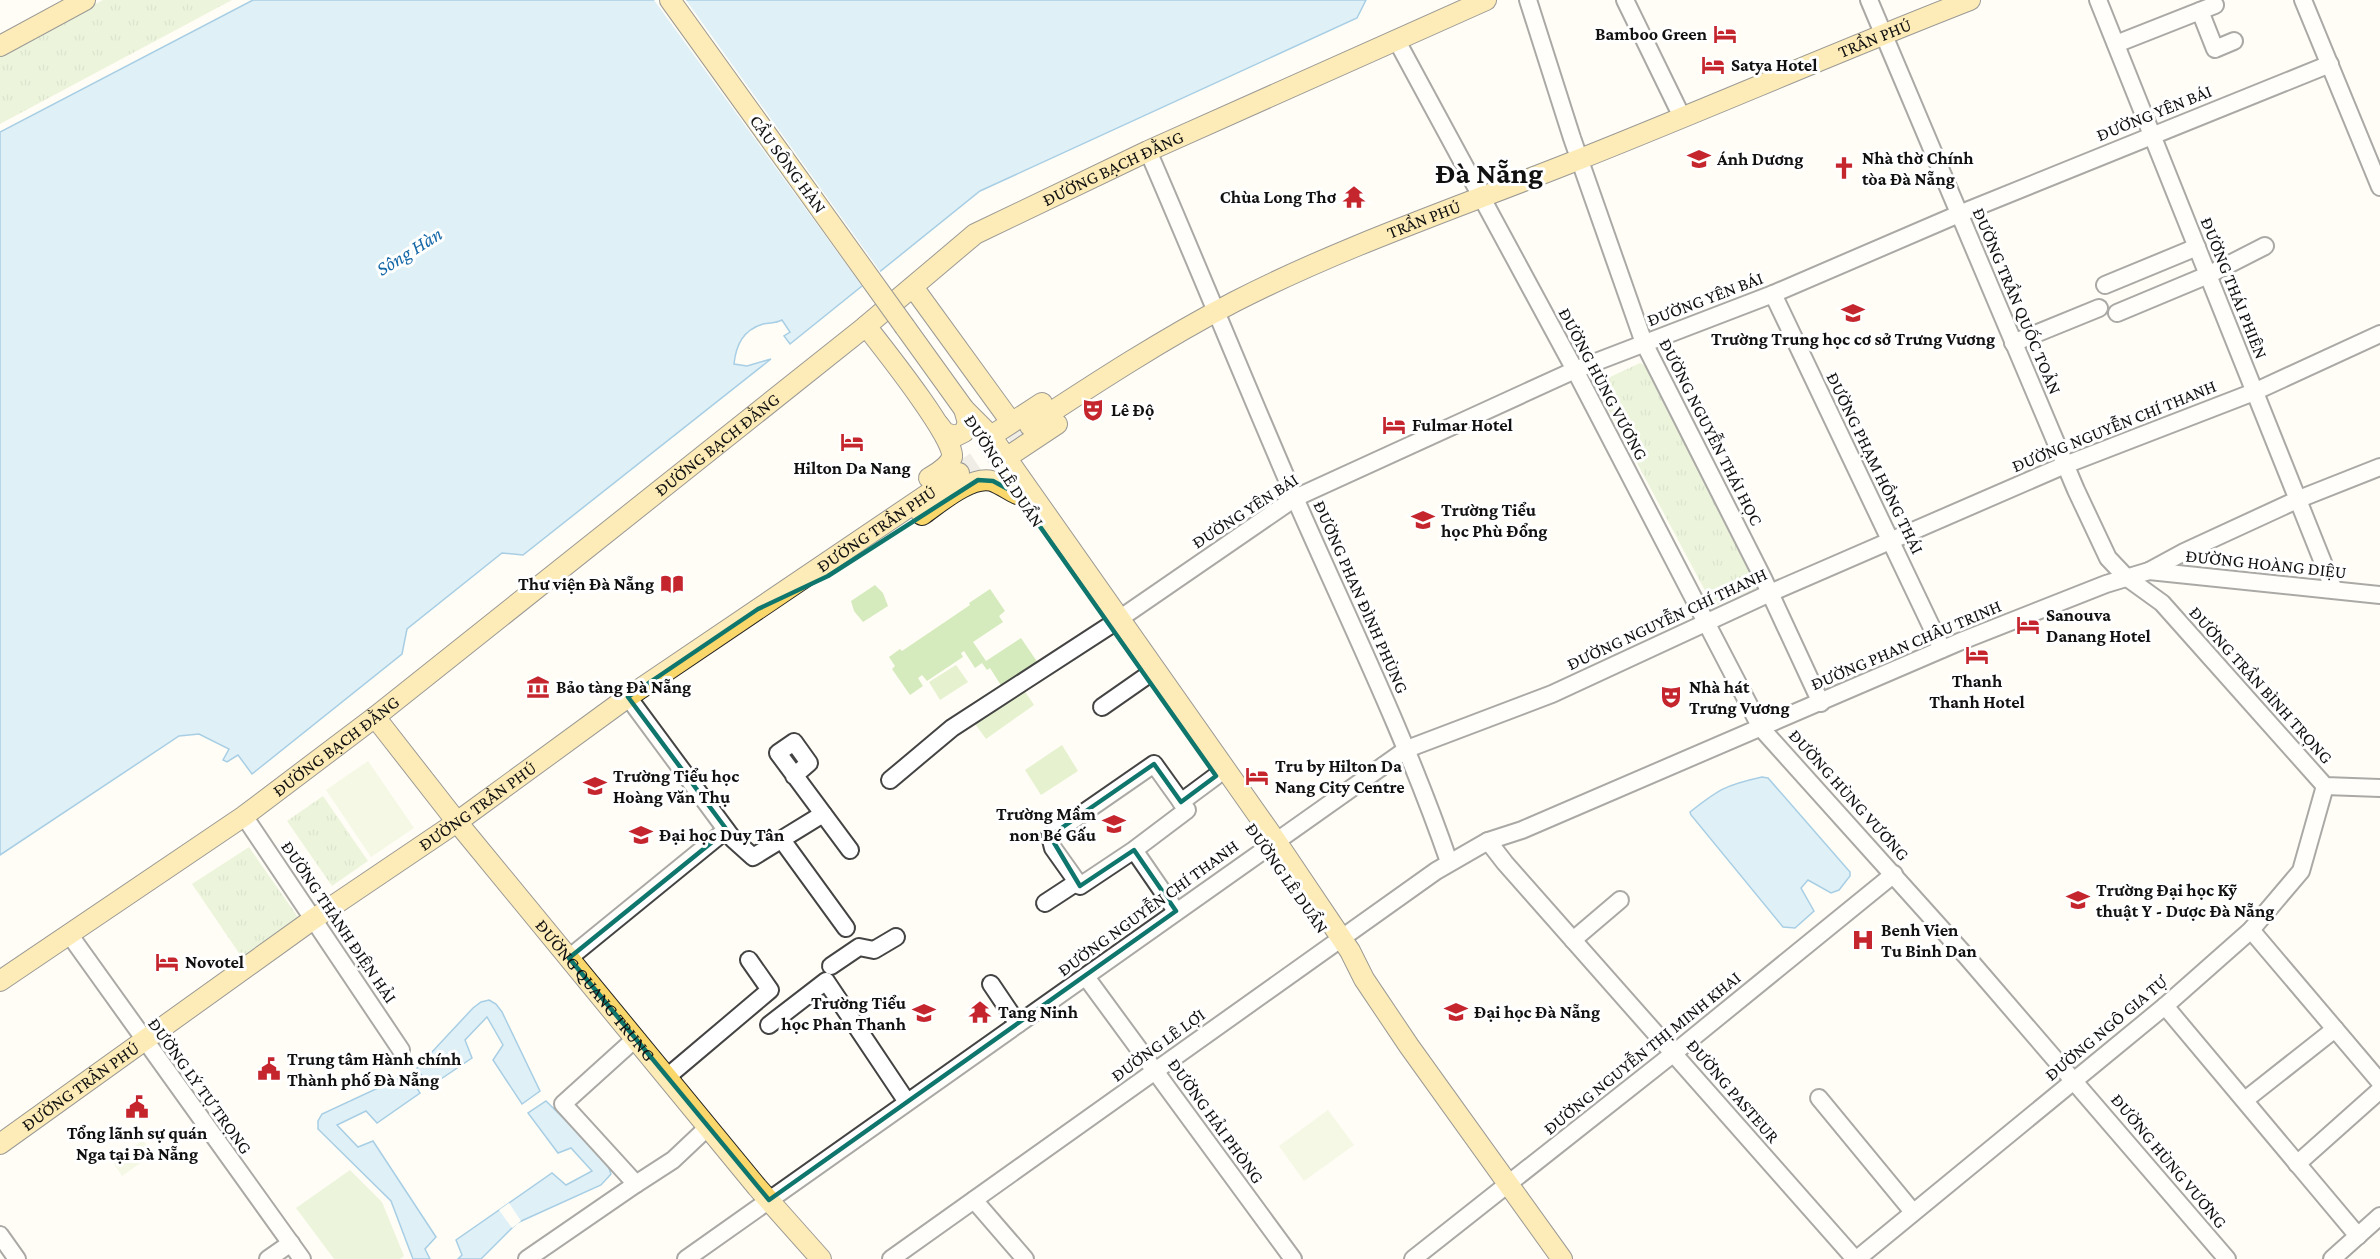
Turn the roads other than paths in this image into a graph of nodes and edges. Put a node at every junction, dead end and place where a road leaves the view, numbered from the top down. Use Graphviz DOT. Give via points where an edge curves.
graph roads {
  1 [pos="85,0"];
  2 [pos="670,0"];
  3 [pos="1486,0"];
  4 [pos="1528,0"];
  5 [pos="1625,0"];
  6 [pos="1869,0"];
  7 [pos="1970,0"];
  8 [pos="2098,0"];
  9 [pos="2303,0"];
  10 [pos="1882,34"];
  11 [pos="1397,41"];
  12 [pos="2234,41"];
  13 [pos="2116,44"];
  14 [pos="0,46"];
  15 [pos="2330,64"];
  16 [pos="1682,117"];
  17 [pos="2150,135"];
  18 [pos="1148,151"];
  19 [pos="1580,159"];
  20 [pos="2380,187"];
  21 [pos="1480,196"];
  22 [pos="1959,214"];
  23 [pos="2265,246"];
  24 [pos="2196,247"];
  25 [pos="2208,275"];
  26 [pos="2105,285"];
  27 [pos="913,287"];
  28 [pos="1773,294"];
  29 [pos="2099,308"];
  30 [pos="1218,311"];
  31 [pos="2117,313"];
  32 [pos="1197,323"];
  33 [pos="866,326"];
  34 [pos="2380,334"];
  35 [pos="2013,343"];
  36 [pos="1644,344"];
  37 [pos="1575,370"];
  38 [pos="2254,392"];
  39 [pos="964,410"];
  40 [pos="934,418"];
  41 [pos="1024,430"];
  42 [pos="991,436"];
  43 [pos="1006,458"];
  44 [pos="2065,465"];
  45 [pos="2380,467"];
  46 [pos="959,473"];
  47 [pos="1021,491"];
  48 [pos="1295,498"];
  49 [pos="2299,499"];
  50 [pos="1891,541"];
  51 [pos="2184,552"];
  52 [pos="2149,571"];
  53 [pos="2187,575"];
  54 [pos="2126,577"];
  55 [pos="2334,590"];
  56 [pos="1770,592"];
  57 [pos="2380,595"];
  58 [pos="758,609"];
  59 [pos="1706,621"];
  60 [pos="1114,623"];
  61 [pos="1942,649"];
  62 [pos="1145,677"];
  63 [pos="628,697"];
  64 [pos="1821,703"];
  65 [pos="1102,707"];
  66 [pos="375,717"];
  67 [pos="1761,728"];
  68 [pos="1407,749"];
  69 [pos="794,776"];
  70 [pos="1216,777"];
  71 [pos="890,780"];
  72 [pos="2325,786"];
  73 [pos="2380,788"];
  74 [pos="1181,802"];
  75 [pos="823,814"];
  76 [pos="244,816"];
  77 [pos="457,822"];
  78 [pos="726,830"];
  79 [pos="782,840"];
  80 [pos="1488,841"];
  81 [pos="1271,844"];
  82 [pos="850,850"];
  83 [pos="1134,850"];
  84 [pos="1449,862"];
  85 [pos="1893,874"];
  86 [pos="1078,884"];
  87 [pos="1620,900"];
  88 [pos="1045,903"];
  89 [pos="1176,911"];
  90 [pos="312,920"];
  91 [pos="846,928"];
  92 [pos="2251,930"];
  93 [pos="69,934"];
  94 [pos="896,937"];
  95 [pos="1573,940"];
  96 [pos="1337,941"];
  97 [pos="569,958"];
  98 [pos="749,960"];
  99 [pos="831,966"];
  100 [pos="1086,977"];
  101 [pos="0,981"];
  102 [pos="991,984"];
  103 [pos="2165,1006"];
  104 [pos="1018,1024"];
  105 [pos="769,1025"];
  106 [pos="2334,1029"];
  107 [pos="635,1039"];
  108 [pos="143,1041"];
  109 [pos="401,1050"];
  110 [pos="1674,1053"];
  111 [pos="1155,1071"];
  112 [pos="667,1077"];
  113 [pos="2074,1080"];
  114 [pos="2380,1082"];
  115 [pos="2380,1090"];
  116 [pos="1819,1098"];
  117 [pos="2245,1100"];
  118 [pos="907,1102"];
  119 [pos="708,1127"];
  120 [pos="0,1144"];
  121 [pos="2296,1164"];
  122 [pos="636,1184"];
  123 [pos="1509,1185"];
  124 [pos="769,1200"];
  125 [pos="974,1200"];
  126 [pos="1914,1212"];
  127 [pos="2380,1216"];
  128 [pos="2358,1236"];
  129 [pos="291,1243"];
  130 [pos="268,1259"];
  131 [pos="302,1259"];
  132 [pos="527,1259"];
  133 [pos="686,1259"];
  134 [pos="821,1259"];
  135 [pos="891,1259"];
  136 [pos="1025,1259"];
  137 [pos="1293,1259"];
  138 [pos="1413,1259"];
  139 [pos="1562,1259"];
  140 [pos="1856,1259"];
  141 [pos="2227,1259"];
  142 [pos="2332,1259"];
  1 -- 14 [label="main road"];
  2 -- 39 [label="main road, CẦU SÔNG HÀN, bridge"];
  3 -- 11 [label="main road, ĐƯỜNG BẠCH ĐẰNG"];
  4 -- 19 [label="street, ĐƯỜNG NGUYỄN THÁI HỌC"];
  5 -- 16 [label="street"];
  6 -- 10 [label="street, ĐƯỜNG TRẦN QUỐC TOẢN"];
  7 -- 10 [label="main road, TRẦN PHÚ"];
  8 -- 13 [label="street, ĐƯỜNG THÁI PHIÊN"];
  9 -- 15 [label="street"];
  10 -- 16 [label="main road, TRẦN PHÚ"];
  10 -- 22 [label="street, ĐƯỜNG TRẦN QUỐC TOẢN"];
  11 -- 18 [label="main road, ĐƯỜNG BẠCH ĐẰNG"];
  11 -- 21 [label="street, ĐƯỜNG HÙNG VƯƠNG"];
  12 -- 13 [label="street" via="2215,49 2207,8"];
  13 -- 17 [label="street, ĐƯỜNG THÁI PHIÊN"];
  15 -- 17 [label="street, ĐƯỜNG YÊN BÁI"];
  15 -- 20 [label="street"];
  16 -- 19 [label="main road, TRẦN PHÚ"];
  17 -- 22 [label="street, ĐƯỜNG YÊN BÁI"];
  17 -- 24 [label="street, ĐƯỜNG THÁI PHIÊN"];
  18 -- 27 [label="main road, ĐƯỜNG BẠCH ĐẰNG" via="989,226 964,242"];
  18 -- 30 [label="street, ĐƯỜNG PHAN ĐÌNH PHÙNG"];
  19 -- 21 [label="main road, TRẦN PHÚ"];
  19 -- 36 [label="street, ĐƯỜNG NGUYỄN THÁI HỌC"];
  21 -- 30 [label="main road, TRẦN PHÚ" via="1282,279"];
  21 -- 37 [label="street, ĐƯỜNG HÙNG VƯƠNG"];
  22 -- 28 [label="street, ĐƯỜNG YÊN BÁI"];
  22 -- 35 [label="street, ĐƯỜNG TRẦN QUỐC TOẢN"];
  23 -- 25 [label="street"];
  24 -- 25 [label="street, ĐƯỜNG THÁI PHIÊN"];
  24 -- 26 [label="street"];
  25 -- 31 [label="street"];
  25 -- 38 [label="street, ĐƯỜNG THÁI PHIÊN"];
  27 -- 33 [label="main road, ĐƯỜNG BẠCH ĐẰNG"];
  27 -- 41 [label="main road"];
  28 -- 36 [label="street, ĐƯỜNG YÊN BÁI"];
  28 -- 50 [label="street, ĐƯỜNG PHẠM HỒNG THÁI"];
  29 -- 35 [label="street"];
  30 -- 32 [label="main road, TRẦN PHÚ"];
  30 -- 48 [label="street, ĐƯỜNG PHAN ĐÌNH PHÙNG"];
  32 -- 41 [label="main road" via="1160,358"];
  32 -- 41 [label="main road" via="1146,337"];
  33 -- 40 [label="main road"];
  33 -- 66 [label="main road, ĐƯỜNG BẠCH ĐẰNG"];
  34 -- 38 [label="street, ĐƯỜNG NGUYỄN CHÍ THANH"];
  35 -- 44 [label="street, ĐƯỜNG TRẦN QUỐC TOẢN"];
  36 -- 37 [label="street, ĐƯỜNG YÊN BÁI"];
  36 -- 56 [label="street, ĐƯỜNG NGUYỄN THÁI HỌC"];
  37 -- 48 [label="street, ĐƯỜNG YÊN BÁI"];
  37 -- 59 [label="street, ĐƯỜNG HÙNG VƯƠNG"];
  38 -- 44 [label="street, ĐƯỜNG NGUYỄN CHÍ THANH"];
  38 -- 49 [label="street, ĐƯỜNG THÁI PHIÊN"];
  39 -- 40 [label="main road" via="967,428 956,436 945,433"];
  39 -- 42 [label="main road, ĐƯỜNG LÊ DUẨN"];
  39 -- 47 [label="main road, ĐƯỜNG LÊ DUẨN" via="981,443"];
  40 -- 58 [label="main road" via="952,446 949,463 811,558"];
  41 -- 42 [label="main road"];
  41 -- 43 [label="main road"];
  41 -- 47 [label="main road" via="1026,452"];
  42 -- 43 [label="main road, ĐƯỜNG LÊ DUẨN"];
  43 -- 47 [label="main road, ĐƯỜNG LÊ DUẨN"];
  44 -- 50 [label="street, ĐƯỜNG NGUYỄN CHÍ THANH"];
  44 -- 54 [label="street, ĐƯỜNG TRẦN QUỐC TOẢN" via="2108,558"];
  45 -- 49 [label="street, ĐƯỜNG PHAN CHÂU TRINH"];
  46 -- 58 [label="main road, ĐƯỜNG TRẦN PHÚ"];
  47 -- 58 [label="main road" via="993,481 978,480 964,486 828,576"];
  47 -- 60 [label="main road, ĐƯỜNG LÊ DUẨN"];
  48 -- 60 [label="street, ĐƯỜNG YÊN BÁI"];
  48 -- 68 [label="street, ĐƯỜNG PHAN ĐÌNH PHÙNG"];
  49 -- 51 [label="street, ĐƯỜNG PHAN CHÂU TRINH"];
  49 -- 55 [label="street, ĐƯỜNG THÁI PHIÊN"];
  50 -- 56 [label="street, ĐƯỜNG NGUYỄN CHÍ THANH"];
  50 -- 61 [label="street, ĐƯỜNG PHẠM HỒNG THÁI"];
  51 -- 52 [label="street, ĐƯỜNG PHAN CHÂU TRINH"];
  51 -- 53 [label="street"];
  52 -- 53 [label="street, ĐƯỜNG HOÀNG DIỆU"];
  52 -- 54 [label="street, ĐƯỜNG PHAN CHÂU TRINH"];
  53 -- 55 [label="street, ĐƯỜNG HOÀNG DIỆU"];
  54 -- 61 [label="street, ĐƯỜNG PHAN CHÂU TRINH"];
  54 -- 72 [label="street, ĐƯỜNG TRẦN BÌNH TRỌNG" via="2162,603"];
  55 -- 57 [label="street, ĐƯỜNG HOÀNG DIỆU"];
  56 -- 59 [label="street, ĐƯỜNG NGUYỄN CHÍ THANH"];
  56 -- 64 [label="street, ĐƯỜNG NGUYỄN THÁI HỌC"];
  58 -- 63 [label="main road, ĐƯỜNG TRẦN PHÚ"];
  59 -- 67 [label="street, ĐƯỜNG HÙNG VƯƠNG"];
  59 -- 68 [label="street, ĐƯỜNG NGUYỄN CHÍ THANH" via="1552,694"];
  60 -- 62 [label="main road, ĐƯỜNG LÊ DUẨN"];
  60 -- 71 [label="street, ĐƯỜNG YÊN BÁI" via="952,728"];
  60 -- 81 [label="main road, ĐƯỜNG LÊ DUẨN"];
  61 -- 64 [label="street, ĐƯỜNG PHAN CHÂU TRINH"];
  62 -- 65 [label="street"];
  62 -- 70 [label="main road, ĐƯỜNG LÊ DUẨN"];
  63 -- 77 [label="main road, ĐƯỜNG TRẦN PHÚ"];
  63 -- 78 [label="street"];
  64 -- 67 [label="street, ĐƯỜNG PHAN CHÂU TRINH"];
  66 -- 76 [label="main road, ĐƯỜNG BẠCH ĐẰNG"];
  66 -- 77 [label="main road, ĐƯỜNG QUANG TRUNG"];
  67 -- 80 [label="street, ĐƯỜNG PHAN CHÂU TRINH"];
  67 -- 85 [label="street, ĐƯỜNG HÙNG VƯƠNG"];
  68 -- 81 [label="street, ĐƯỜNG NGUYỄN CHÍ THANH"];
  68 -- 84 [label="street, ĐƯỜNG PHAN ĐÌNH PHÙNG"];
  69 -- 75 [label="street"];
  70 -- 74 [label="street"];
  70 -- 81 [label="main road, ĐƯỜNG LÊ DUẨN"];
  72 -- 73 [label="street, ĐƯỜNG TRẦN BÌNH TRỌNG"];
  72 -- 92 [label="street, ĐƯỜNG NGÔ GIA TỰ" via="2301,871"];
  74 -- 83 [label="street" via="1187,810"];
  74 -- 86 [label="street" via="1154,764 1050,836 1053,848"];
  75 -- 79 [label="street"];
  75 -- 82 [label="street"];
  76 -- 90 [label="street, ĐƯỜNG THÀNH ĐIỆN HẢI"];
  76 -- 93 [label="main road, ĐƯỜNG BẠCH ĐẰNG"];
  77 -- 90 [label="main road, ĐƯỜNG TRẦN PHÚ"];
  77 -- 97 [label="main road, ĐƯỜNG QUANG TRUNG"];
  78 -- 79 [label="street" via="753,857"];
  78 -- 97 [label="street"];
  79 -- 91 [label="street"];
  80 -- 84 [label="street, ĐƯỜNG PHAN CHÂU TRINH"];
  80 -- 95 [label="street, ĐƯỜNG PASTEUR"];
  81 -- 89 [label="street, ĐƯỜNG NGUYỄN CHÍ THANH"];
  81 -- 96 [label="main road, ĐƯỜNG LÊ DUẨN"];
  83 -- 86 [label="street"];
  83 -- 89 [label="street"];
  84 -- 96 [label="street, ĐƯỜNG LÊ LỢI"];
  85 -- 110 [label="street, ĐƯỜNG NGUYỄN THỊ MINH KHAI"];
  85 -- 113 [label="street, ĐƯỜNG HÙNG VƯƠNG"];
  86 -- 88 [label="street"];
  87 -- 95 [label="street"];
  89 -- 100 [label="street, ĐƯỜNG NGUYỄN CHÍ THANH"];
  90 -- 108 [label="main road, ĐƯỜNG TRẦN PHÚ"];
  90 -- 109 [label="street, ĐƯỜNG THÀNH ĐIỆN HẢI"];
  92 -- 103 [label="street, ĐƯỜNG NGÔ GIA TỰ"];
  92 -- 106 [label="street"];
  93 -- 101 [label="main road, ĐƯỜNG BẠCH ĐẰNG"];
  93 -- 108 [label="street, ĐƯỜNG LÝ TỰ TRỌNG"];
  94 -- 99 [label="street" via="874,950 859,947"];
  95 -- 110 [label="street, ĐƯỜNG PASTEUR"];
  96 -- 111 [label="street, ĐƯỜNG LÊ LỢI" via="1221,1019"];
  96 -- 123 [label="main road, ĐƯỜNG LÊ DUẨN"];
  97 -- 107 [label="main road, ĐƯỜNG QUANG TRUNG"];
  98 -- 112 [label="street" via="770,990"];
  100 -- 104 [label="street, ĐƯỜNG NGUYỄN CHÍ THANH"];
  100 -- 111 [label="street, ĐƯỜNG HẢI PHÒNG"];
  102 -- 104 [label="street"];
  103 -- 113 [label="street, ĐƯỜNG NGÔ GIA TỰ"];
  103 -- 117 [label="street"];
  104 -- 118 [label="street, ĐƯỜNG NGUYỄN CHÍ THANH"];
  105 -- 118 [label="street" via="826,981"];
  106 -- 114 [label="street"];
  106 -- 117 [label="street"];
  107 -- 112 [label="main road, ĐƯỜNG QUANG TRUNG"];
  107 -- 122 [label="street" via="563,1104"];
  108 -- 120 [label="main road, ĐƯỜNG TRẦN PHÚ"];
  108 -- 129 [label="street, ĐƯỜNG LÝ TỰ TRỌNG"];
  110 -- 123 [label="street, ĐƯỜNG NGUYỄN THỊ MINH KHAI"];
  110 -- 140 [label="street, ĐƯỜNG PASTEUR"];
  111 -- 125 [label="street, ĐƯỜNG LÊ LỢI"];
  111 -- 137 [label="street, ĐƯỜNG HẢI PHÒNG"];
  112 -- 119 [label="main road, ĐƯỜNG QUANG TRUNG"];
  113 -- 126 [label="street, ĐƯỜNG NGÔ GIA TỰ"];
  113 -- 141 [label="street, ĐƯỜNG HÙNG VƯƠNG"];
  115 -- 121 [label="street"];
  116 -- 126 [label="street"];
  117 -- 121 [label="street"];
  118 -- 124 [label="street, ĐƯỜNG NGUYỄN CHÍ THANH"];
  119 -- 122 [label="street" via="673,1160"];
  119 -- 124 [label="main road, ĐƯỜNG QUANG TRUNG"];
  121 -- 128 [label="street"];
  122 -- 132 [label="street"];
  123 -- 138 [label="street, ĐƯỜNG NGUYỄN THỊ MINH KHAI"];
  123 -- 139 [label="main road, ĐƯỜNG LÊ DUẨN"];
  124 -- 133 [label="street, ĐƯỜNG NGUYỄN CHÍ THANH"];
  124 -- 134 [label="main road, ĐƯỜNG QUANG TRUNG"];
  125 -- 135 [label="street, ĐƯỜNG LÊ LỢI"];
  125 -- 136 [label="street"];
  126 -- 140 [label="street, ĐƯỜNG NGÔ GIA TỰ"];
  127 -- 128 [label="street"];
  128 -- 142 [label="street"];
  129 -- 130 [label="street"];
  129 -- 131 [label="street, ĐƯỜNG LÝ TỰ TRỌNG"];
}
